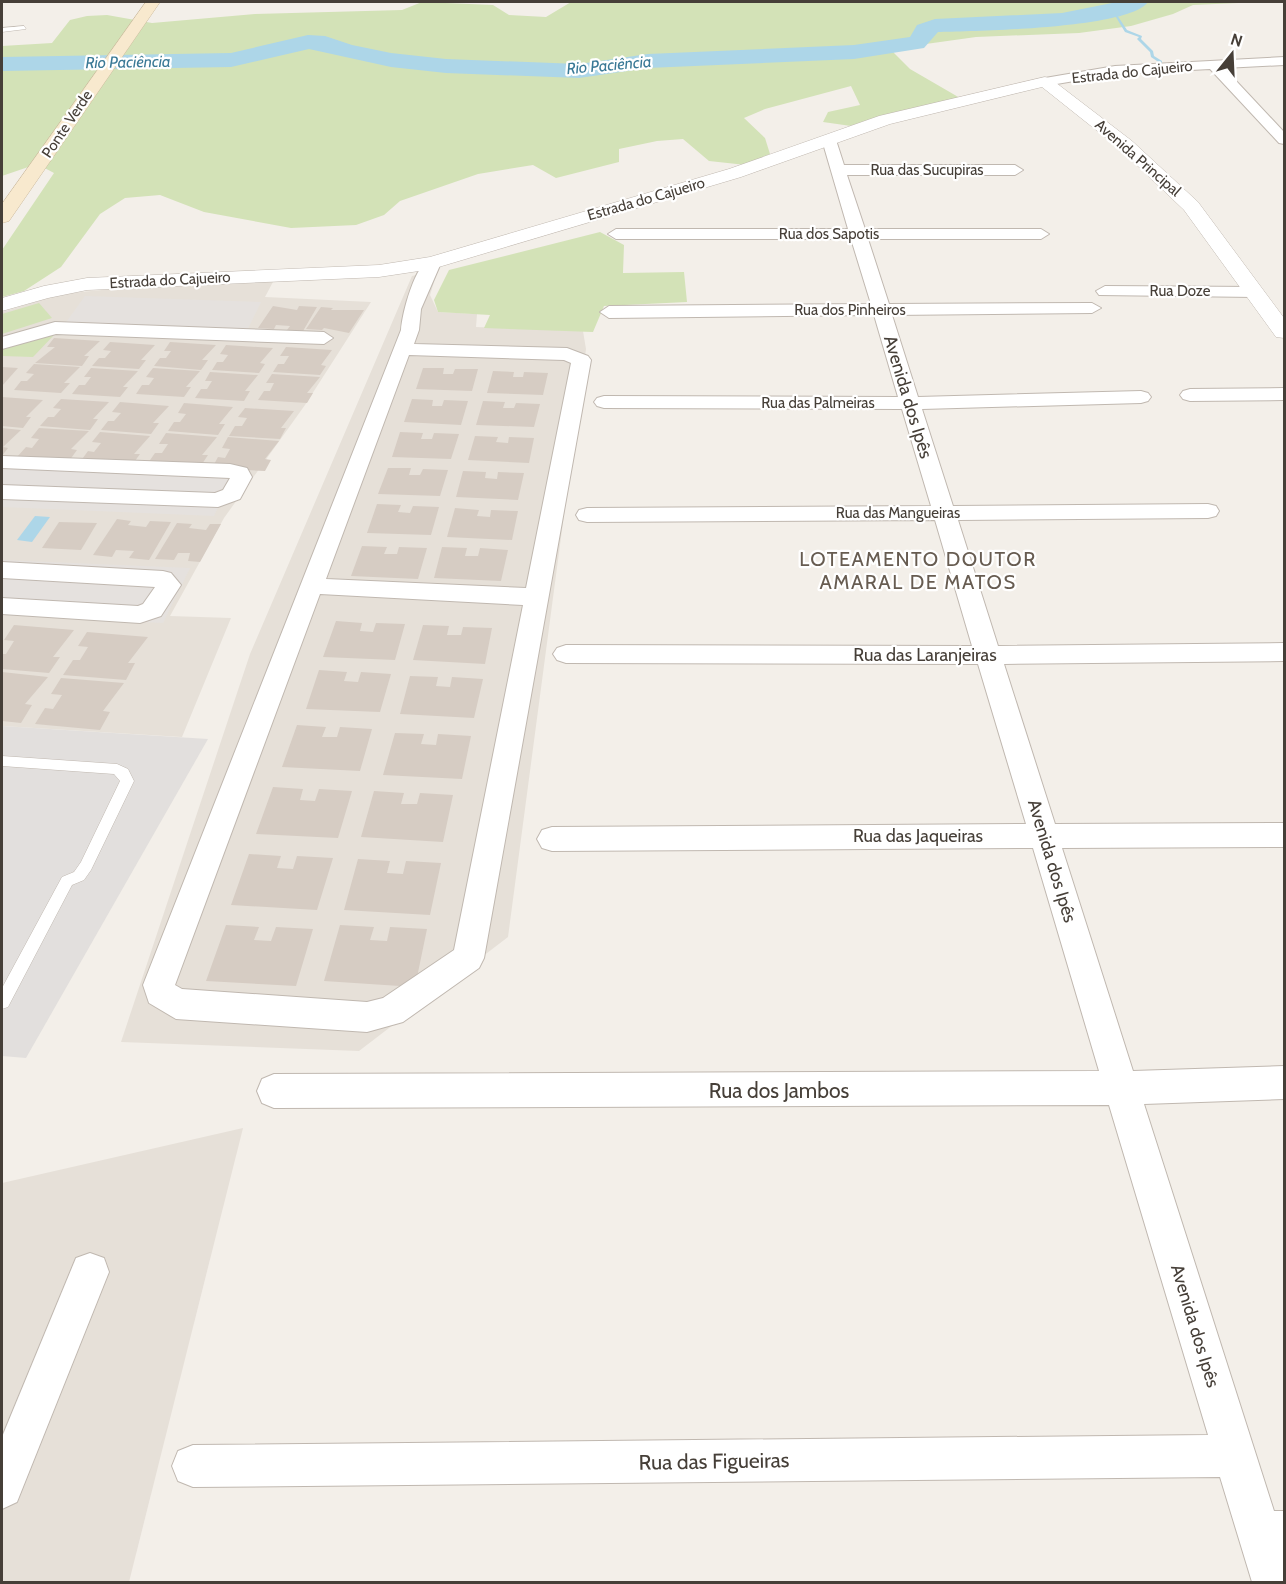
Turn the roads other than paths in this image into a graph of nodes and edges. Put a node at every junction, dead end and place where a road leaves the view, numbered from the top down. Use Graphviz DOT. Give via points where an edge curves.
graph roads {
  1 [pos="153,2"];
  2 [pos="24,28"];
  3 [pos="2,30"];
  4 [pos="1284,61"];
  5 [pos="1213,64"];
  6 [pos="1046,82"];
  7 [pos="829,140"];
  8 [pos="1284,140"];
  9 [pos="838,170"];
  10 [pos="1015,170"];
  11 [pos="7,210"];
  12 [pos="616,234"];
  13 [pos="858,234"];
  14 [pos="1041,234"];
  15 [pos="432,263"];
  16 [pos="1105,291"];
  17 [pos="1255,292"];
  18 [pos="2,305"];
  19 [pos="1092,308"];
  20 [pos="882,310"];
  21 [pos="609,312"];
  22 [pos="1284,332"];
  23 [pos="324,338"];
  24 [pos="2,343"];
  25 [pos="402,349"];
  26 [pos="1284,394"];
  27 [pos="1190,395"];
  28 [pos="1141,397"];
  29 [pos="604,402"];
  30 [pos="910,403"];
  31 [pos="2,462"];
  32 [pos="2,492"];
  33 [pos="1208,511"];
  34 [pos="944,512"];
  35 [pos="588,515"];
  36 [pos="2,570"];
  37 [pos="312,586"];
  38 [pos="536,597"];
  39 [pos="2,606"];
  40 [pos="1284,652"];
  41 [pos="566,654"];
  42 [pos="988,655"];
  43 [pos="2,761"];
  44 [pos="1044,835"];
  45 [pos="1284,835"];
  46 [pos="552,838"];
  47 [pos="2,1002"];
  48 [pos="1284,1082"];
  49 [pos="1122,1088"];
  50 [pos="274,1091"];
  51 [pos="90,1272"];
  52 [pos="1235,1456"];
  53 [pos="193,1466"];
  54 [pos="2,1487"];
  55 [pos="1271,1533"];
  56 [pos="1274,1582"];
  1 -- 11 [label="main road, Ponte Verde"];
  2 -- 3 [label="lane"];
  4 -- 5 [label="street, Estrada do Cajueiro"];
  5 -- 6 [label="street, Estrada do Cajueiro" via="1115,70"];
  5 -- 8 [label="street"];
  6 -- 7 [label="street, Estrada do Cajueiro" via="885,120"];
  6 -- 17 [label="street, Avenida Principal" via="1163,177 1191,206"];
  7 -- 9 [label="street, Avenida dos Ipês"];
  7 -- 15 [label="street, Estrada do Cajueiro" via="735,173"];
  9 -- 10 [label="street, Rua das Sucupiras"];
  9 -- 13 [label="street, Avenida dos Ipês"];
  12 -- 13 [label="street, Rua dos Sapotis"];
  13 -- 14 [label="street, Rua dos Sapotis"];
  13 -- 20 [label="street, Avenida dos Ipês"];
  15 -- 18 [label="street, Estrada do Cajueiro" via="379,271 87,284"];
  15 -- 25 [label="street" via="412,309 410,330"];
  16 -- 17 [label="street, Rua Doze"];
  17 -- 22 [label="street, Avenida Principal"];
  19 -- 20 [label="street, Rua dos Pinheiros"];
  20 -- 21 [label="street, Rua dos Pinheiros"];
  20 -- 30 [label="street, Avenida dos Ipês"];
  23 -- 24 [label="street" via="55,328"];
  25 -- 37 [label="street"];
  25 -- 38 [label="street" via="567,354 581,360"];
  26 -- 27 [label="street"];
  28 -- 30 [label="street, Rua das Palmeiras"];
  29 -- 30 [label="street, Rua das Palmeiras"];
  30 -- 34 [label="street, Avenida dos Ipês"];
  31 -- 32 [label="street" via="230,471 241,477 232,494 218,500"];
  33 -- 34 [label="street, Rua das Mangueiras"];
  34 -- 35 [label="street, Rua das Mangueiras"];
  34 -- 42 [label="street, Avenida dos Ipês"];
  36 -- 39 [label="street" via="163,579 169,585 152,610 140,615"];
  37 -- 38 [label="street"];
  37 -- 38 [label="street" via="159,985 161,993 176,1004 380,1015 468,958"];
  40 -- 42 [label="street, Rua das Laranjeiras"];
  41 -- 42 [label="street, Rua das Laranjeiras"];
  42 -- 44 [label="street, Avenida dos Ipês"];
  43 -- 47 [label="lane" via="117,769 127,781 86,866 79,876 67,881"];
  44 -- 45 [label="street, Rua das Jaqueiras"];
  44 -- 46 [label="street, Rua das Jaqueiras"];
  44 -- 49 [label="street, Avenida dos Ipês"];
  48 -- 49 [label="street, Rua dos Jambos"];
  49 -- 50 [label="street, Rua dos Jambos"];
  49 -- 52 [label="street, Avenida dos Ipês"];
  51 -- 54 [label="street"];
  52 -- 53 [label="street, Rua das Figueiras"];
  52 -- 55 [label="street, Avenida dos Ipês"];
  55 -- 56 [label="street, Avenida dos Ipês"];
}
